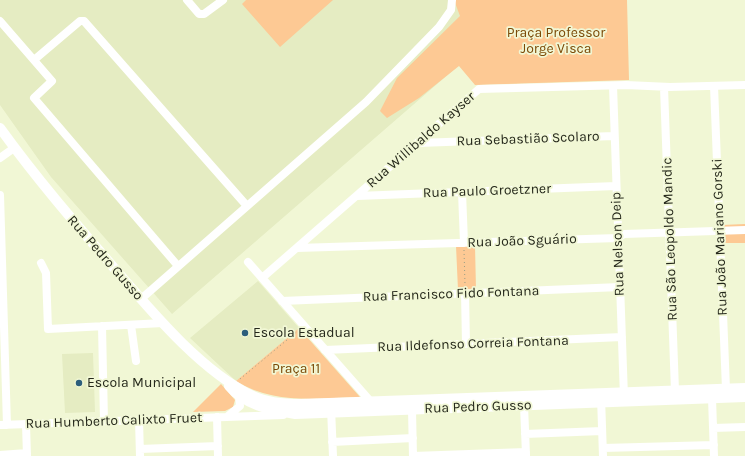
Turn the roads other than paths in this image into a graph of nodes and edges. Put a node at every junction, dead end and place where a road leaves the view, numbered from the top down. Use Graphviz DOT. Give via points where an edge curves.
graph roads {
  1 [pos="187,0"];
  2 [pos="222,0"];
  3 [pos="452,0"];
  4 [pos="0,21"];
  5 [pos="34,60"];
  6 [pos="745,85"];
  7 [pos="613,86"];
  8 [pos="714,86"];
  9 [pos="664,87"];
  10 [pos="0,128"];
  11 [pos="614,136"];
  12 [pos="418,143"];
  13 [pos="14,148"];
  14 [pos="0,158"];
  15 [pos="616,186"];
  16 [pos="462,192"];
  17 [pos="0,195"];
  18 [pos="357,196"];
  19 [pos="247,206"];
  20 [pos="745,230"];
  21 [pos="719,231"];
  22 [pos="669,232"];
  23 [pos="618,238"];
  24 [pos="464,243"];
  25 [pos="297,248"];
  26 [pos="248,262"];
  27 [pos="41,263"];
  28 [pos="178,266"];
  29 [pos="262,278"];
  30 [pos="620,287"];
  31 [pos="465,294"];
  32 [pos="141,299"];
  33 [pos="282,301"];
  34 [pos="163,323"];
  35 [pos="131,325"];
  36 [pos="102,326"];
  37 [pos="622,337"];
  38 [pos="466,344"];
  39 [pos="325,350"];
  40 [pos="136,361"];
  41 [pos="223,378"];
  42 [pos="745,388"];
  43 [pos="726,389"];
  44 [pos="675,391"];
  45 [pos="239,396"];
  46 [pos="624,397"];
  47 [pos="745,397"];
  48 [pos="601,398"];
  49 [pos="712,398"];
  50 [pos="524,405"];
  51 [pos="371,406"];
  52 [pos="331,408"];
  53 [pos="412,410"];
  54 [pos="296,414"];
  55 [pos="216,417"];
  56 [pos="227,417"];
  57 [pos="139,420"];
  58 [pos="104,421"];
  59 [pos="26,424"];
  60 [pos="4,425"];
  61 [pos="745,427"];
  62 [pos="713,428"];
  63 [pos="602,431"];
  64 [pos="525,434"];
  65 [pos="413,438"];
  66 [pos="332,442"];
  67 [pos="714,445"];
  68 [pos="218,446"];
  69 [pos="603,452"];
  70 [pos="140,453"];
  71 [pos="0,454"];
  72 [pos="526,454"];
  73 [pos="27,455"];
  74 [pos="218,456"];
  75 [pos="333,456"];
  76 [pos="413,456"];
  77 [pos="714,456"];
  1 -- 2 [label="street" via="199,14 204,14"];
  3 -- 19 [label="street" via="451,10 439,27 366,102"];
  4 -- 5 [label="street"];
  5 -- 19 [label="street" via="80,21 84,21"];
  5 -- 28 [label="street" via="52,81 34,98"];
  6 -- 8 [label="street, Rua Willibaldo Kayser"];
  7 -- 9 [label="street, Rua Willibaldo Kayser"];
  7 -- 11 [label="street, Rua Nelson Deip"];
  7 -- 12 [label="street, Rua Willibaldo Kayser" via="480,89"];
  8 -- 9 [label="street, Rua Willibaldo Kayser"];
  8 -- 21 [label="street, Rua João Mariano Gorski"];
  9 -- 22 [label="street, Rua São Leopoldo Mandic"];
  10 -- 13 [label="main road, Rua Pedro Gusso"];
  11 -- 12 [label="street, Rua Sebastião Scolaro"];
  11 -- 15 [label="street, Rua Nelson Deip"];
  12 -- 18 [label="street, Rua Willibaldo Kayser"];
  13 -- 14 [label="street"];
  13 -- 32 [label="main road, Rua Pedro Gusso"];
  15 -- 16 [label="street, Rua Paulo Groetzner"];
  15 -- 23 [label="street, Rua Nelson Deip"];
  16 -- 18 [label="street, Rua Paulo Groetzner"];
  16 -- 24 [label="street"];
  17 -- 60 [label="street"];
  18 -- 25 [label="street, Rua Willibaldo Kayser"];
  19 -- 28 [label="street"];
  20 -- 21 [label="street, Rua João Sguário"];
  21 -- 22 [label="street, Rua João Sguário"];
  21 -- 43 [label="street, Rua João Mariano Gorski"];
  22 -- 23 [label="street, Rua João Sguário" via="624,234"];
  22 -- 44 [label="street, Rua São Leopoldo Mandic"];
  23 -- 24 [label="street, Rua João Sguário"];
  23 -- 30 [label="street, Rua Nelson Deip"];
  24 -- 25 [label="street, Rua João Sguário"];
  25 -- 29 [label="street, Rua Willibaldo Kayser"];
  26 -- 29 [label="street"];
  27 -- 36 [label="street" via="46,273 48,329"];
  28 -- 32 [label="street"];
  29 -- 33 [label="street"];
  30 -- 31 [label="street, Rua Francisco Fido Fontana"];
  30 -- 37 [label="street, Rua Nelson Deip"];
  31 -- 33 [label="street, Rua Francisco Fido Fontana"];
  31 -- 38 [label="street"];
  32 -- 34 [label="main road, Rua Pedro Gusso"];
  33 -- 39 [label="street"];
  34 -- 35 [label="street"];
  34 -- 41 [label="main road, Rua Pedro Gusso"];
  35 -- 36 [label="street"];
  35 -- 40 [label="street"];
  36 -- 58 [label="street"];
  37 -- 38 [label="street, Rua Ildefonso Correia Fontana"];
  37 -- 46 [label="street, Rua Nelson Deip"];
  38 -- 39 [label="street, Rua Ildefonso Correia Fontana"];
  39 -- 51 [label="street"];
  41 -- 45 [label="main road, Rua Pedro Gusso"];
  41 -- 52 [label="main road, Rua Pedro Gusso" via="252,395 272,402"];
  42 -- 43 [label="main road, Rua Pedro Gusso"];
  43 -- 44 [label="main road, Rua Pedro Gusso"];
  44 -- 46 [label="main road, Rua Pedro Gusso"];
  45 -- 54 [label="main road, Rua Pedro Gusso" via="261,407"];
  45 -- 56 [label="street" via="240,406"];
  46 -- 48 [label="main road, Rua Pedro Gusso"];
  46 -- 49 [label="main road, Rua Pedro Gusso"];
  47 -- 49 [label="main road, Rua Pedro Gusso"];
  48 -- 50 [label="main road, Rua Pedro Gusso"];
  48 -- 51 [label="main road, Rua Pedro Gusso"];
  48 -- 63 [label="street"];
  49 -- 62 [label="street"];
  50 -- 53 [label="main road, Rua Pedro Gusso"];
  50 -- 64 [label="street"];
  51 -- 52 [label="main road, Rua Pedro Gusso"];
  51 -- 53 [label="main road, Rua Pedro Gusso"];
  52 -- 54 [label="main road, Rua Pedro Gusso"];
  52 -- 66 [label="street"];
  53 -- 65 [label="street"];
  54 -- 56 [label="street, Rua Humberto Calixto Fruet"];
  55 -- 56 [label="street, Rua Humberto Calixto Fruet"];
  55 -- 57 [label="street, Rua Humberto Calixto Fruet"];
  55 -- 68 [label="street"];
  57 -- 58 [label="street, Rua Humberto Calixto Fruet"];
  57 -- 70 [label="street"];
  58 -- 59 [label="street, Rua Humberto Calixto Fruet"];
  59 -- 60 [label="street, Rua Humberto Calixto Fruet"];
  59 -- 73 [label="street"];
  61 -- 62 [label="street"];
  62 -- 67 [label="street"];
  63 -- 64 [label="street"];
  63 -- 69 [label="street"];
  64 -- 72 [label="street"];
  65 -- 66 [label="street"];
  65 -- 76 [label="street"];
  66 -- 75 [label="street"];
  67 -- 69 [label="street"];
  67 -- 77 [label="street"];
  68 -- 70 [label="street"];
  68 -- 74 [label="street"];
  71 -- 73 [label="street"];
  72 -- 76 [label="street"];
}
